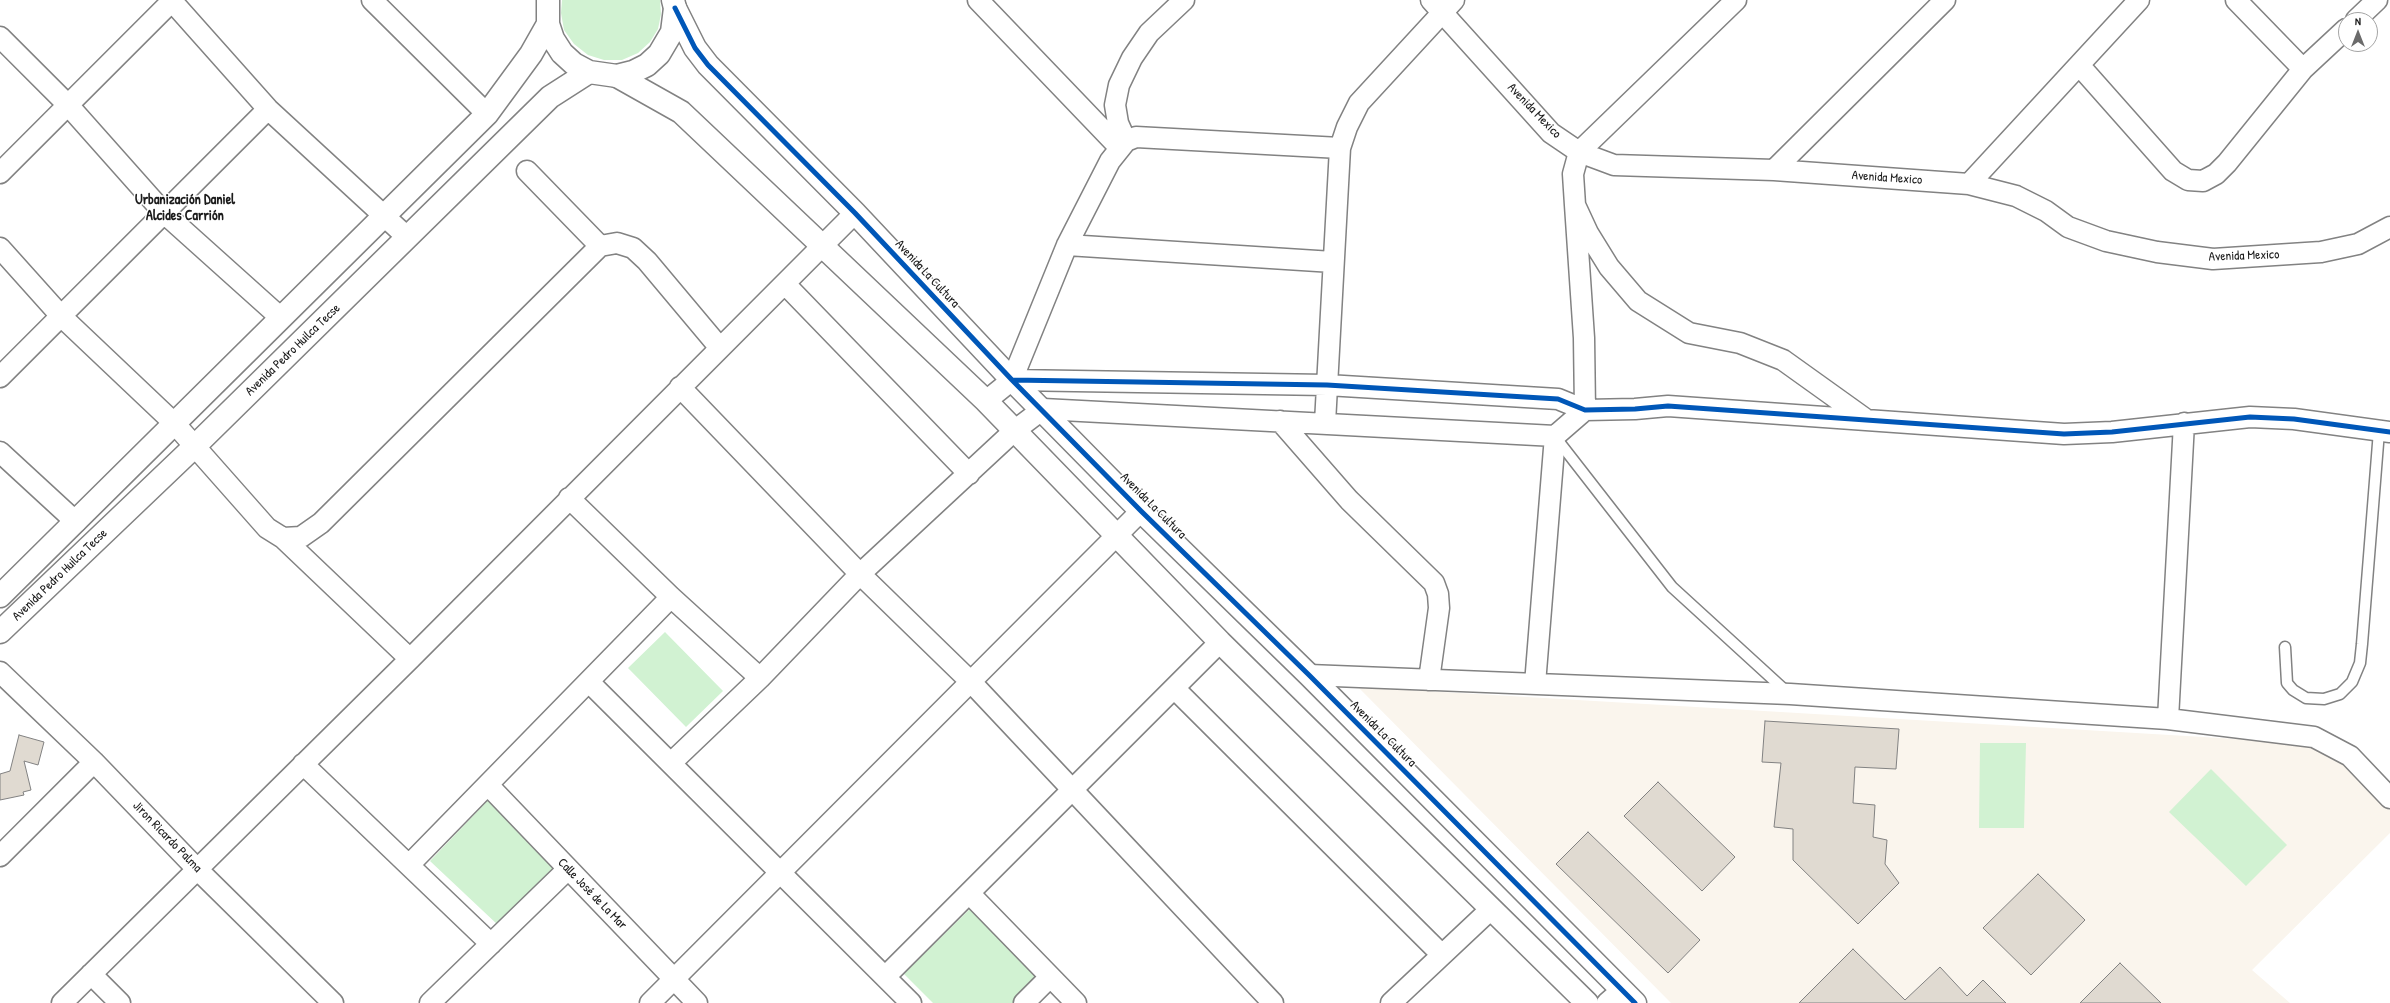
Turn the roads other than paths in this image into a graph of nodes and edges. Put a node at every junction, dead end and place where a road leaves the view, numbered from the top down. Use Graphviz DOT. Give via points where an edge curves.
graph roads {
  1 [pos="172,0"];
  2 [pos="372,0"];
  3 [pos="548,0"];
  4 [pos="978,0"];
  5 [pos="1182,0"];
  6 [pos="1736,0"];
  7 [pos="1945,0"];
  8 [pos="2139,0"];
  9 [pos="2236,0"];
  10 [pos="2377,0"];
  11 [pos="674,4"];
  12 [pos="1443,4"];
  13 [pos="2364,12"];
  14 [pos="548,24"];
  15 [pos="0,37"];
  16 [pos="2338,37"];
  17 [pos="2079,65"];
  18 [pos="2303,70"];
  19 [pos="589,72"];
  20 [pos="617,76"];
  21 [pos="68,105"];
  22 [pos="268,109"];
  23 [pos="487,114"];
  24 [pos="1122,144"];
  25 [pos="1340,148"];
  26 [pos="1579,152"];
  27 [pos="1774,170"];
  28 [pos="527,171"];
  29 [pos="0,173"];
  30 [pos="1969,184"];
  31 [pos="1575,205"];
  32 [pos="164,213"];
  33 [pos="855,213"];
  34 [pos="385,215"];
  35 [pos="2390,227"];
  36 [pos="407,237"];
  37 [pos="1067,244"];
  38 [pos="600,246"];
  39 [pos="823,247"];
  40 [pos="0,248"];
  41 [pos="1333,262"];
  42 [pos="786,284"];
  43 [pos="61,316"];
  44 [pos="281,318"];
  45 [pos="720,348"];
  46 [pos="0,377"];
  47 [pos="1012,380"];
  48 [pos="1326,385"];
  49 [pos="680,387"];
  50 [pos="986,401"];
  51 [pos="1043,409"];
  52 [pos="1585,410"];
  53 [pos="1864,418"];
  54 [pos="1280,421"];
  55 [pos="2184,423"];
  56 [pos="175,424"];
  57 [pos="1325,424"];
  58 [pos="1014,431"];
  59 [pos="2385,432"];
  60 [pos="1555,436"];
  61 [pos="195,446"];
  62 [pos="0,452"];
  63 [pos="969,474"];
  64 [pos="569,498"];
  65 [pos="1141,511"];
  66 [pos="76,522"];
  67 [pos="1115,536"];
  68 [pos="283,538"];
  69 [pos="860,574"];
  70 [pos="0,596"];
  71 [pos="670,597"];
  72 [pos="0,632"];
  73 [pos="1220,642"];
  74 [pos="2285,647"];
  75 [pos="410,659"];
  76 [pos="0,672"];
  77 [pos="1309,674"];
  78 [pos="760,678"];
  79 [pos="1429,680"];
  80 [pos="589,682"];
  81 [pos="971,682"];
  82 [pos="1535,684"];
  83 [pos="1174,688"];
  84 [pos="1790,694"];
  85 [pos="2168,719"];
  86 [pos="94,762"];
  87 [pos="671,763"];
  88 [pos="303,764"];
  89 [pos="488,785"];
  90 [pos="1073,790"];
  91 [pos="2390,798"];
  92 [pos="0,856"];
  93 [pos="409,865"];
  94 [pos="198,870"];
  95 [pos="568,870"];
  96 [pos="780,872"];
  97 [pos="969,893"];
  98 [pos="1491,909"];
  99 [pos="491,944"];
  100 [pos="1442,955"];
  101 [pos="91,974"];
  102 [pos="885,977"];
  103 [pos="1050,977"];
  104 [pos="674,980"];
  105 [pos="1622,999"];
  106 [pos="62,1003"];
  107 [pos="120,1003"];
  108 [pos="332,1003"];
  109 [pos="430,1003"];
  110 [pos="650,1003"];
  111 [pos="697,1003"];
  112 [pos="911,1003"];
  113 [pos="1024,1003"];
  114 [pos="1076,1003"];
  115 [pos="1273,1003"];
  116 [pos="1391,1003"];
  117 [pos="1587,1003"];
  1 -- 21 [label="street"];
  1 -- 22 [label="street"];
  2 -- 23 [label="street"];
  3 -- 14 [label="street"];
  4 -- 24 [label="street"];
  5 -- 24 [label="street" via="1150,33 1132,58 1119,85 1115,105"];
  6 -- 26 [label="street"];
  7 -- 27 [label="street"];
  8 -- 17 [label="street"];
  9 -- 18 [label="street"];
  10 -- 13 [label="street"];
  11 -- 20 [label="street" via="672,32 658,54 633,72"];
  11 -- 33 [label="street, Avenida La Cultura" via="694,48 708,65"];
  12 -- 25 [label="street" via="1359,104 1346,127"];
  12 -- 26 [label="street, Avenida Mexico" via="1551,133"];
  14 -- 19 [label="street" via="553,39 562,53 574,64"];
  14 -- 23 [label="street, Avenida Pedro Huilca Tecse" via="531,54"];
  15 -- 21 [label="street"];
  16 -- 18 [label="street"];
  17 -- 18 [label="street" via="2173,171 2188,180 2203,181 2216,174 2227,163"];
  17 -- 30 [label="street"];
  19 -- 20 [label="street"];
  19 -- 36 [label="street, Avenida Pedro Huilca Tecse" via="550,97"];
  20 -- 39 [label="street" via="681,112"];
  21 -- 29 [label="street"];
  21 -- 32 [label="street"];
  22 -- 32 [label="street"];
  22 -- 34 [label="street"];
  23 -- 34 [label="street, Avenida Pedro Huilca Tecse"];
  24 -- 25 [label="street" via="1136,137"];
  24 -- 37 [label="street"];
  25 -- 41 [label="street"];
  26 -- 27 [label="street, Avenida Mexico" via="1614,165"];
  26 -- 31 [label="street" via="1573,174"];
  27 -- 30 [label="street, Avenida Mexico"];
  28 -- 38 [label="street"];
  30 -- 35 [label="street, Avenida Mexico" via="2016,196 2046,211 2068,227 2106,241 2157,252 2213,259 2321,252 2358,244"];
  31 -- 52 [label="street" via="1584,338"];
  31 -- 53 [label="street" via="1588,233 1609,267 1638,301 1689,333 1740,343 1783,360"];
  32 -- 43 [label="street"];
  32 -- 44 [label="street"];
  33 -- 39 [label="street"];
  33 -- 47 [label="street, Avenida La Cultura"];
  34 -- 36 [label="street"];
  34 -- 44 [label="street, Avenida Pedro Huilca Tecse"];
  36 -- 61 [label="street, Avenida Pedro Huilca Tecse"];
  37 -- 41 [label="street"];
  37 -- 47 [label="street"];
  38 -- 45 [label="street" via="617,243 633,248 648,261"];
  38 -- 68 [label="street" via="321,522 301,537"];
  39 -- 42 [label="street"];
  39 -- 50 [label="street"];
  40 -- 43 [label="street"];
  41 -- 48 [label="street"];
  42 -- 45 [label="street"];
  42 -- 63 [label="street"];
  43 -- 46 [label="street"];
  43 -- 56 [label="street"];
  44 -- 56 [label="street, Avenida Pedro Huilca Tecse"];
  45 -- 49 [label="street"];
  47 -- 48 [label="street"];
  47 -- 50 [label="street"];
  47 -- 51 [label="street, Avenida La Cultura"];
  48 -- 52 [label="street" via="1558,399"];
  48 -- 57 [label="street"];
  49 -- 64 [label="street"];
  49 -- 69 [label="street"];
  50 -- 58 [label="street"];
  51 -- 54 [label="street"];
  51 -- 58 [label="street"];
  51 -- 65 [label="street, Avenida La Cultura"];
  52 -- 53 [label="street" via="1668,406"];
  52 -- 60 [label="street"];
  53 -- 55 [label="street" via="2064,434 2112,432"];
  54 -- 57 [label="street"];
  54 -- 79 [label="street" via="1349,500 1434,583 1439,608"];
  55 -- 59 [label="street" via="2250,417 2294,419"];
  55 -- 85 [label="street"];
  56 -- 61 [label="street"];
  56 -- 66 [label="street, Avenida Pedro Huilca Tecse"];
  57 -- 60 [label="street"];
  58 -- 63 [label="street"];
  58 -- 67 [label="street"];
  59 -- 74 [label="lane" via="2360,663 2352,682 2340,694 2324,699 2306,698 2287,683"];
  60 -- 82 [label="street"];
  60 -- 84 [label="lane" via="1672,587"];
  61 -- 68 [label="street" via="267,528"];
  61 -- 72 [label="street, Avenida Pedro Huilca Tecse"];
  62 -- 66 [label="street"];
  63 -- 69 [label="street"];
  64 -- 71 [label="street"];
  64 -- 75 [label="street"];
  65 -- 67 [label="street"];
  65 -- 77 [label="street, Avenida La Cultura"];
  66 -- 70 [label="street, Avenida Pedro Huilca Tecse"];
  67 -- 73 [label="street"];
  67 -- 81 [label="street"];
  68 -- 75 [label="street"];
  69 -- 78 [label="street"];
  69 -- 81 [label="street"];
  71 -- 78 [label="street"];
  71 -- 80 [label="street"];
  73 -- 83 [label="street"];
  73 -- 98 [label="street"];
  75 -- 88 [label="street"];
  76 -- 86 [label="street, Jiron Ricardo Palma"];
  77 -- 79 [label="street"];
  77 -- 105 [label="street, Avenida La Cultura"];
  78 -- 87 [label="street"];
  79 -- 82 [label="street"];
  80 -- 87 [label="street"];
  80 -- 89 [label="street"];
  81 -- 90 [label="street"];
  81 -- 96 [label="street"];
  82 -- 84 [label="street"];
  83 -- 90 [label="street"];
  83 -- 100 [label="street"];
  84 -- 85 [label="street"];
  85 -- 91 [label="street" via="2314,737 2350,756"];
  86 -- 92 [label="street"];
  86 -- 94 [label="street, Jiron Ricardo Palma"];
  87 -- 96 [label="street"];
  88 -- 93 [label="street"];
  88 -- 94 [label="street"];
  89 -- 93 [label="street"];
  89 -- 95 [label="street, Calle José de La Mar"];
  90 -- 97 [label="street"];
  90 -- 115 [label="street"];
  93 -- 99 [label="street"];
  94 -- 101 [label="street"];
  94 -- 108 [label="street, Jiron Ricardo Palma"];
  95 -- 99 [label="street"];
  95 -- 104 [label="street, Calle José de La Mar"];
  96 -- 102 [label="street"];
  96 -- 104 [label="street"];
  97 -- 102 [label="street"];
  97 -- 103 [label="street"];
  98 -- 100 [label="street"];
  98 -- 117 [label="street"];
  99 -- 109 [label="street"];
  100 -- 116 [label="street"];
  101 -- 106 [label="street"];
  101 -- 107 [label="street"];
  102 -- 112 [label="street"];
  103 -- 113 [label="street"];
  103 -- 114 [label="street"];
  104 -- 110 [label="street"];
  104 -- 111 [label="street, Calle José de La Mar"];
}
